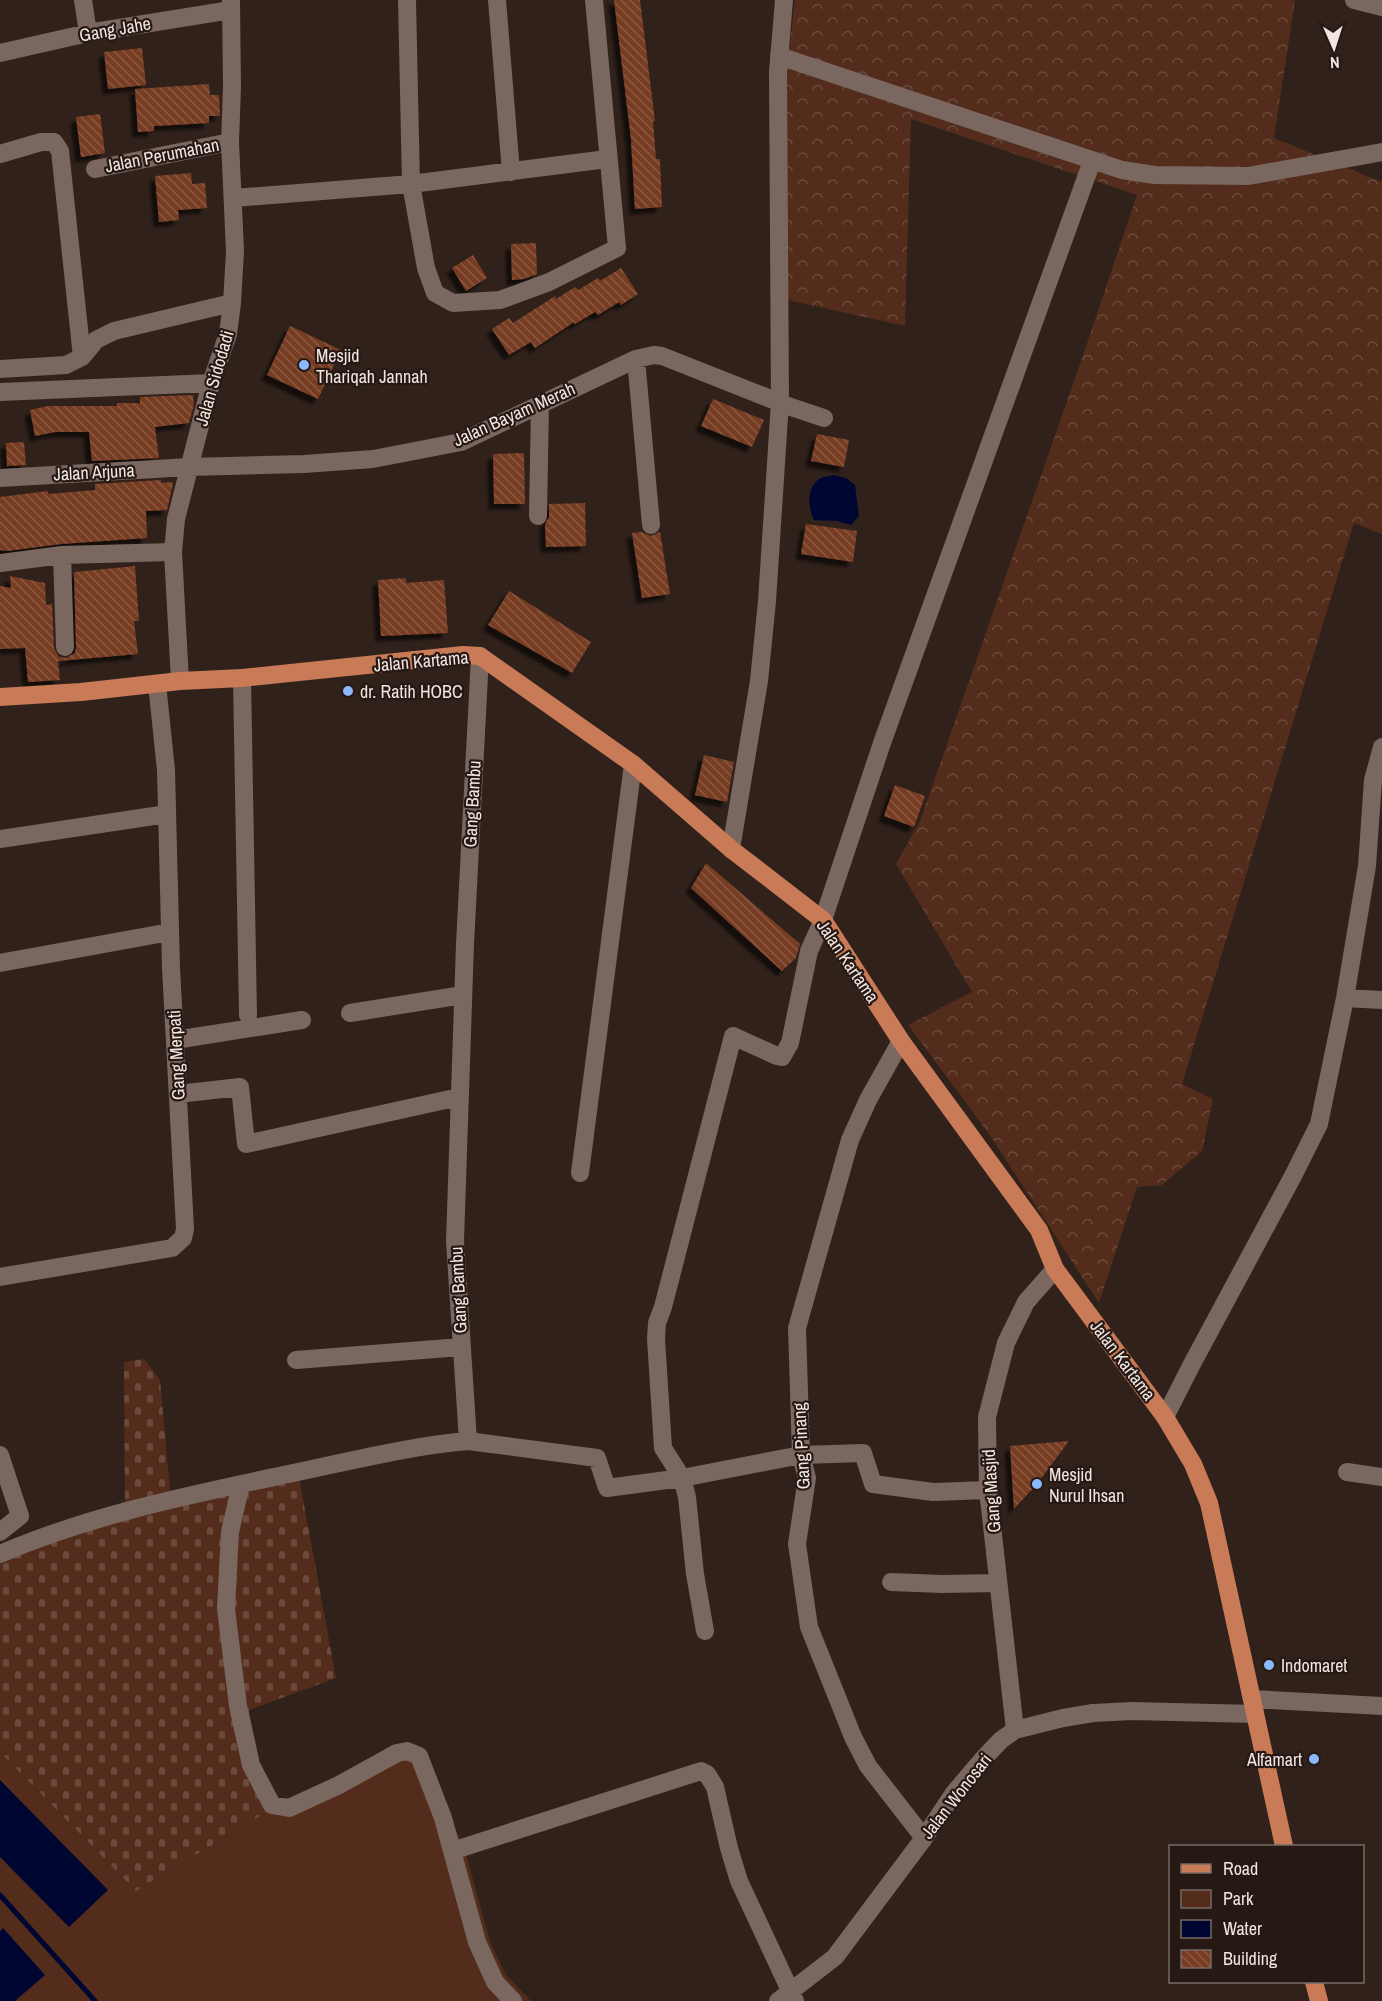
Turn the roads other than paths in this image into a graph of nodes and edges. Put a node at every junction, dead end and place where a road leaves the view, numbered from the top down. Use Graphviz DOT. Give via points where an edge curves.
graph roads {
  1 [pos="83,0"];
  2 [pos="407,0"];
  3 [pos="497,0"];
  4 [pos="594,0"];
  5 [pos="784,0"];
  6 [pos="1354,0"];
  7 [pos="231,5"];
  8 [pos="1382,7"];
  9 [pos="88,33"];
  10 [pos="0,53"];
  11 [pos="779,56"];
  12 [pos="230,142"];
  13 [pos="1382,152"];
  14 [pos="0,154"];
  15 [pos="607,159"];
  16 [pos="1092,161"];
  17 [pos="95,169"];
  18 [pos="511,172"];
  19 [pos="411,184"];
  20 [pos="234,198"];
  21 [pos="232,303"];
  22 [pos="82,357"];
  23 [pos="636,359"];
  24 [pos="0,369"];
  25 [pos="211,383"];
  26 [pos="0,392"];
  27 [pos="780,402"];
  28 [pos="540,405"];
  29 [pos="824,418"];
  30 [pos="189,466"];
  31 [pos="0,478"];
  32 [pos="538,516"];
  33 [pos="651,525"];
  34 [pos="173,552"];
  35 [pos="62,555"];
  36 [pos="0,563"];
  37 [pos="65,647"];
  38 [pos="480,656"];
  39 [pos="242,678"];
  40 [pos="180,681"];
  41 [pos="157,684"];
  42 [pos="0,697"];
  43 [pos="1382,747"];
  44 [pos="633,764"];
  45 [pos="166,814"];
  46 [pos="0,839"];
  47 [pos="731,849"];
  48 [pos="1375,867"];
  49 [pos="824,920"];
  50 [pos="170,932"];
  51 [pos="0,963"];
  52 [pos="463,995"];
  53 [pos="1345,998"];
  54 [pos="1382,1000"];
  55 [pos="350,1013"];
  56 [pos="248,1016"];
  57 [pos="302,1020"];
  58 [pos="175,1040"];
  59 [pos="902,1041"];
  60 [pos="178,1094"];
  61 [pos="459,1097"];
  62 [pos="580,1173"];
  63 [pos="1055,1269"];
  64 [pos="0,1277"];
  65 [pos="462,1347"];
  66 [pos="296,1360"];
  67 [pos="1165,1417"];
  68 [pos="468,1442"];
  69 [pos="0,1455"];
  70 [pos="801,1455"];
  71 [pos="1347,1472"];
  72 [pos="1382,1477"];
  73 [pos="682,1478"];
  74 [pos="241,1484"];
  75 [pos="988,1490"];
  76 [pos="0,1532"];
  77 [pos="0,1554"];
  78 [pos="891,1582"];
  79 [pos="998,1583"];
  80 [pos="705,1631"];
  81 [pos="1254,1706"];
  82 [pos="1382,1706"];
  83 [pos="1015,1730"];
  84 [pos="924,1838"];
  85 [pos="1284,1845"];
  86 [pos="452,1851"];
  87 [pos="1314,1983"];
  88 [pos="787,1998"];
  89 [pos="513,2001"];
  90 [pos="1319,2001"];
  1 -- 9 [label="street"];
  2 -- 19 [label="street"];
  3 -- 18 [label="street"];
  4 -- 15 [label="street"];
  5 -- 11 [label="street"];
  6 -- 8 [label="street"];
  7 -- 9 [label="street, Gang Jahe"];
  7 -- 12 [label="street, Jalan Sidodadi"];
  9 -- 10 [label="street, Gang Jahe"];
  11 -- 16 [label="street"];
  11 -- 27 [label="street"];
  12 -- 17 [label="street, Jalan Perumahan"];
  12 -- 20 [label="street, Jalan Sidodadi"];
  13 -- 16 [label="street" via="1248,176 1155,174"];
  14 -- 22 [label="street" via="41,142 54,142 60,152"];
  15 -- 18 [label="street"];
  15 -- 19 [label="street" via="617,248 549,282 500,300 453,303 435,293 426,268"];
  16 -- 49 [label="street" via="882,743"];
  18 -- 19 [label="street"];
  19 -- 20 [label="street"];
  20 -- 21 [label="street, Jalan Sidodadi"];
  21 -- 22 [label="street" via="114,332 96,340"];
  21 -- 25 [label="street, Jalan Sidodadi" via="228,334"];
  22 -- 24 [label="street" via="66,365"];
  23 -- 27 [label="street, Jalan Bayam Merah" via="662,356"];
  23 -- 28 [label="street, Jalan Bayam Merah"];
  23 -- 33 [label="street"];
  25 -- 26 [label="street"];
  25 -- 30 [label="street, Jalan Sidodadi"];
  27 -- 29 [label="street, Jalan Bayam Merah"];
  27 -- 47 [label="street" via="759,681"];
  28 -- 30 [label="street, Jalan Bayam Merah" via="461,442 373,459"];
  28 -- 32 [label="street"];
  30 -- 31 [label="street, Jalan Arjuna"];
  30 -- 34 [label="street, Jalan Sidodadi" via="176,519"];
  34 -- 35 [label="street"];
  34 -- 40 [label="street, Jalan Sidodadi"];
  35 -- 36 [label="street"];
  35 -- 37 [label="street"];
  38 -- 39 [label="main road, Jalan Kartama"];
  38 -- 44 [label="main road, Jalan Kartama"];
  38 -- 52 [label="street, Gang Bambu"];
  39 -- 40 [label="main road, Jalan Kartama"];
  39 -- 56 [label="street"];
  40 -- 41 [label="main road, Jalan Kartama"];
  41 -- 42 [label="main road, Jalan Kartama"];
  41 -- 45 [label="street, Gang Merpati" via="166,770"];
  43 -- 48 [label="street" via="1373,780"];
  44 -- 47 [label="main road, Jalan Kartama"];
  44 -- 62 [label="street"];
  45 -- 46 [label="street"];
  45 -- 50 [label="street, Gang Merpati"];
  47 -- 49 [label="main road, Jalan Kartama"];
  48 -- 53 [label="street"];
  49 -- 59 [label="main road, Jalan Kartama"];
  49 -- 73 [label="street" via="809,951 790,1043 782,1057 733,1036 657,1323 663,1448"];
  50 -- 51 [label="street"];
  50 -- 58 [label="street, Gang Merpati"];
  52 -- 55 [label="street"];
  52 -- 61 [label="street, Gang Bambu"];
  53 -- 54 [label="street"];
  53 -- 67 [label="street" via="1319,1124"];
  57 -- 58 [label="street"];
  58 -- 60 [label="street, Gang Merpati"];
  59 -- 63 [label="main road, Jalan Kartama" via="1039,1230"];
  59 -- 70 [label="street, Gang Pinang" via="850,1140 805,1294 797,1328"];
  60 -- 61 [label="street" via="240,1087 246,1144"];
  60 -- 64 [label="street, Gang Merpati" via="183,1238 172,1248"];
  61 -- 65 [label="street, Gang Bambu" via="455,1241"];
  63 -- 67 [label="main road, Jalan Kartama"];
  63 -- 75 [label="street, Gang Masjid" via="1026,1302 1006,1343 987,1417"];
  65 -- 66 [label="street"];
  65 -- 68 [label="street, Gang Bambu"];
  67 -- 81 [label="main road, Jalan Kartama" via="1193,1464 1209,1503"];
  68 -- 73 [label="street" via="597,1458 607,1488"];
  68 -- 74 [label="street" via="436,1444"];
  69 -- 76 [label="street" via="20,1516"];
  70 -- 73 [label="street"];
  70 -- 75 [label="street" via="863,1453 873,1484 933,1492"];
  70 -- 84 [label="street, Gang Pinang" via="807,1478 797,1544 808,1627 868,1766"];
  71 -- 72 [label="street"];
  73 -- 80 [label="street"];
  74 -- 77 [label="street" via="90,1520"];
  74 -- 86 [label="street" via="230,1532 226,1609 238,1706 251,1765 272,1805 289,1808 407,1751 419,1756"];
  75 -- 79 [label="street, Gang Masjid"];
  78 -- 79 [label="street"];
  79 -- 83 [label="street, Gang Masjid"];
  81 -- 82 [label="street, Jalan Wonosari"];
  81 -- 83 [label="street, Jalan Wonosari" via="1093,1713"];
  81 -- 85 [label="main road, Jalan Kartama"];
  83 -- 84 [label="street, Jalan Wonosari" via="988,1753 954,1792"];
  84 -- 88 [label="street, Jalan Wonosari" via="836,1957"];
  86 -- 88 [label="street" via="701,1771 715,1787 739,1881"];
  86 -- 89 [label="street" via="477,1942 495,1982"];
  87 -- 90 [label="main road"];
}
